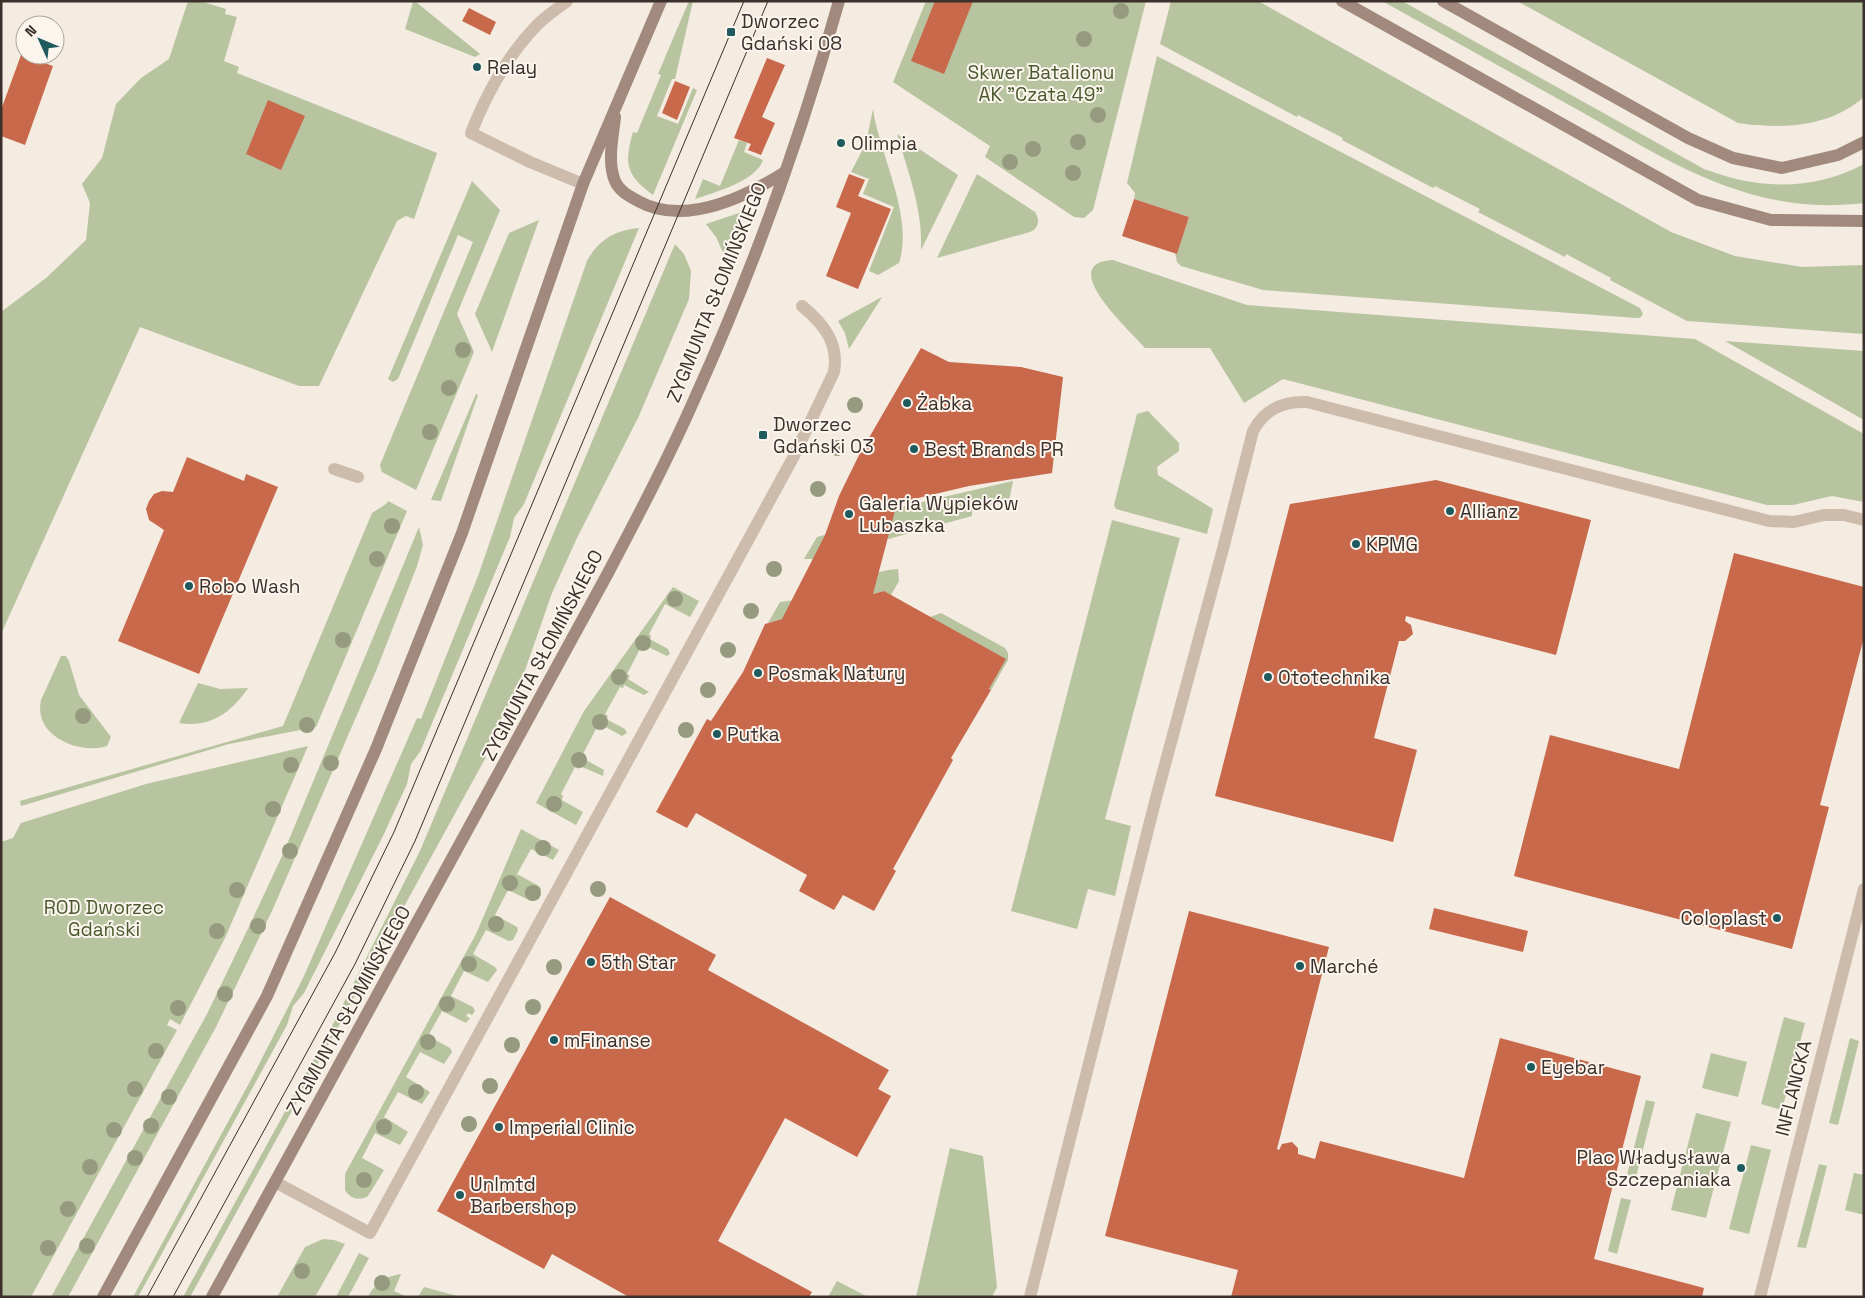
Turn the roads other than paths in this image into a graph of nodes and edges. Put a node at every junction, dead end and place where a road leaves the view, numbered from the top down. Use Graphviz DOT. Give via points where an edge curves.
graph roads {
  1 [pos="567,1"];
  2 [pos="661,1"];
  3 [pos="839,1"];
  4 [pos="845,1"];
  5 [pos="1342,1"];
  6 [pos="1443,1"];
  7 [pos="833,22"];
  8 [pos="616,104"];
  9 [pos="1864,142"];
  10 [pos="785,172"];
  11 [pos="583,184"];
  12 [pos="1864,221"];
  13 [pos="802,306"];
  14 [pos="334,468"];
  15 [pos="358,477"];
  16 [pos="1864,520"];
  17 [pos="1864,889"];
  18 [pos="275,1182"];
  19 [pos="103,1297"];
  20 [pos="212,1297"];
  21 [pos="1030,1297"];
  22 [pos="1760,1297"];
  1 -- 11 [label="street" via="537,25 511,58 483,102 471,133"];
  2 -- 8 [label="main road"];
  3 -- 7 [label="main road, ZYGMUNTA SŁOMIŃSKIEGO"];
  4 -- 7 [label="main road"];
  5 -- 12 [label="main road" via="1698,200 1771,220"];
  6 -- 9 [label="main road" via="1688,138 1734,158 1782,168 1838,155"];
  7 -- 10 [label="main road, ZYGMUNTA SŁOMIŃSKIEGO"];
  8 -- 10 [label="main road" via="612,164 615,182 623,192 641,202 666,210 697,209 739,197"];
  8 -- 11 [label="main road"];
  10 -- 18 [label="main road, ZYGMUNTA SŁOMIŃSKIEGO" via="720,341 653,485 604,581"];
  11 -- 19 [label="main road" via="462,533 376,749 266,996"];
  13 -- 18 [label="street" via="825,328 836,358 834,372 794,456 370,1232"];
  14 -- 15 [label="street"];
  16 -- 21 [label="street" via="1824,515 1794,522 1769,521 1308,402 1292,401 1272,409 1258,420 1156,798"];
  17 -- 22 [label="street, INFLANCKA"];
  18 -- 20 [label="main road, ZYGMUNTA SŁOMIŃSKIEGO"];
}
